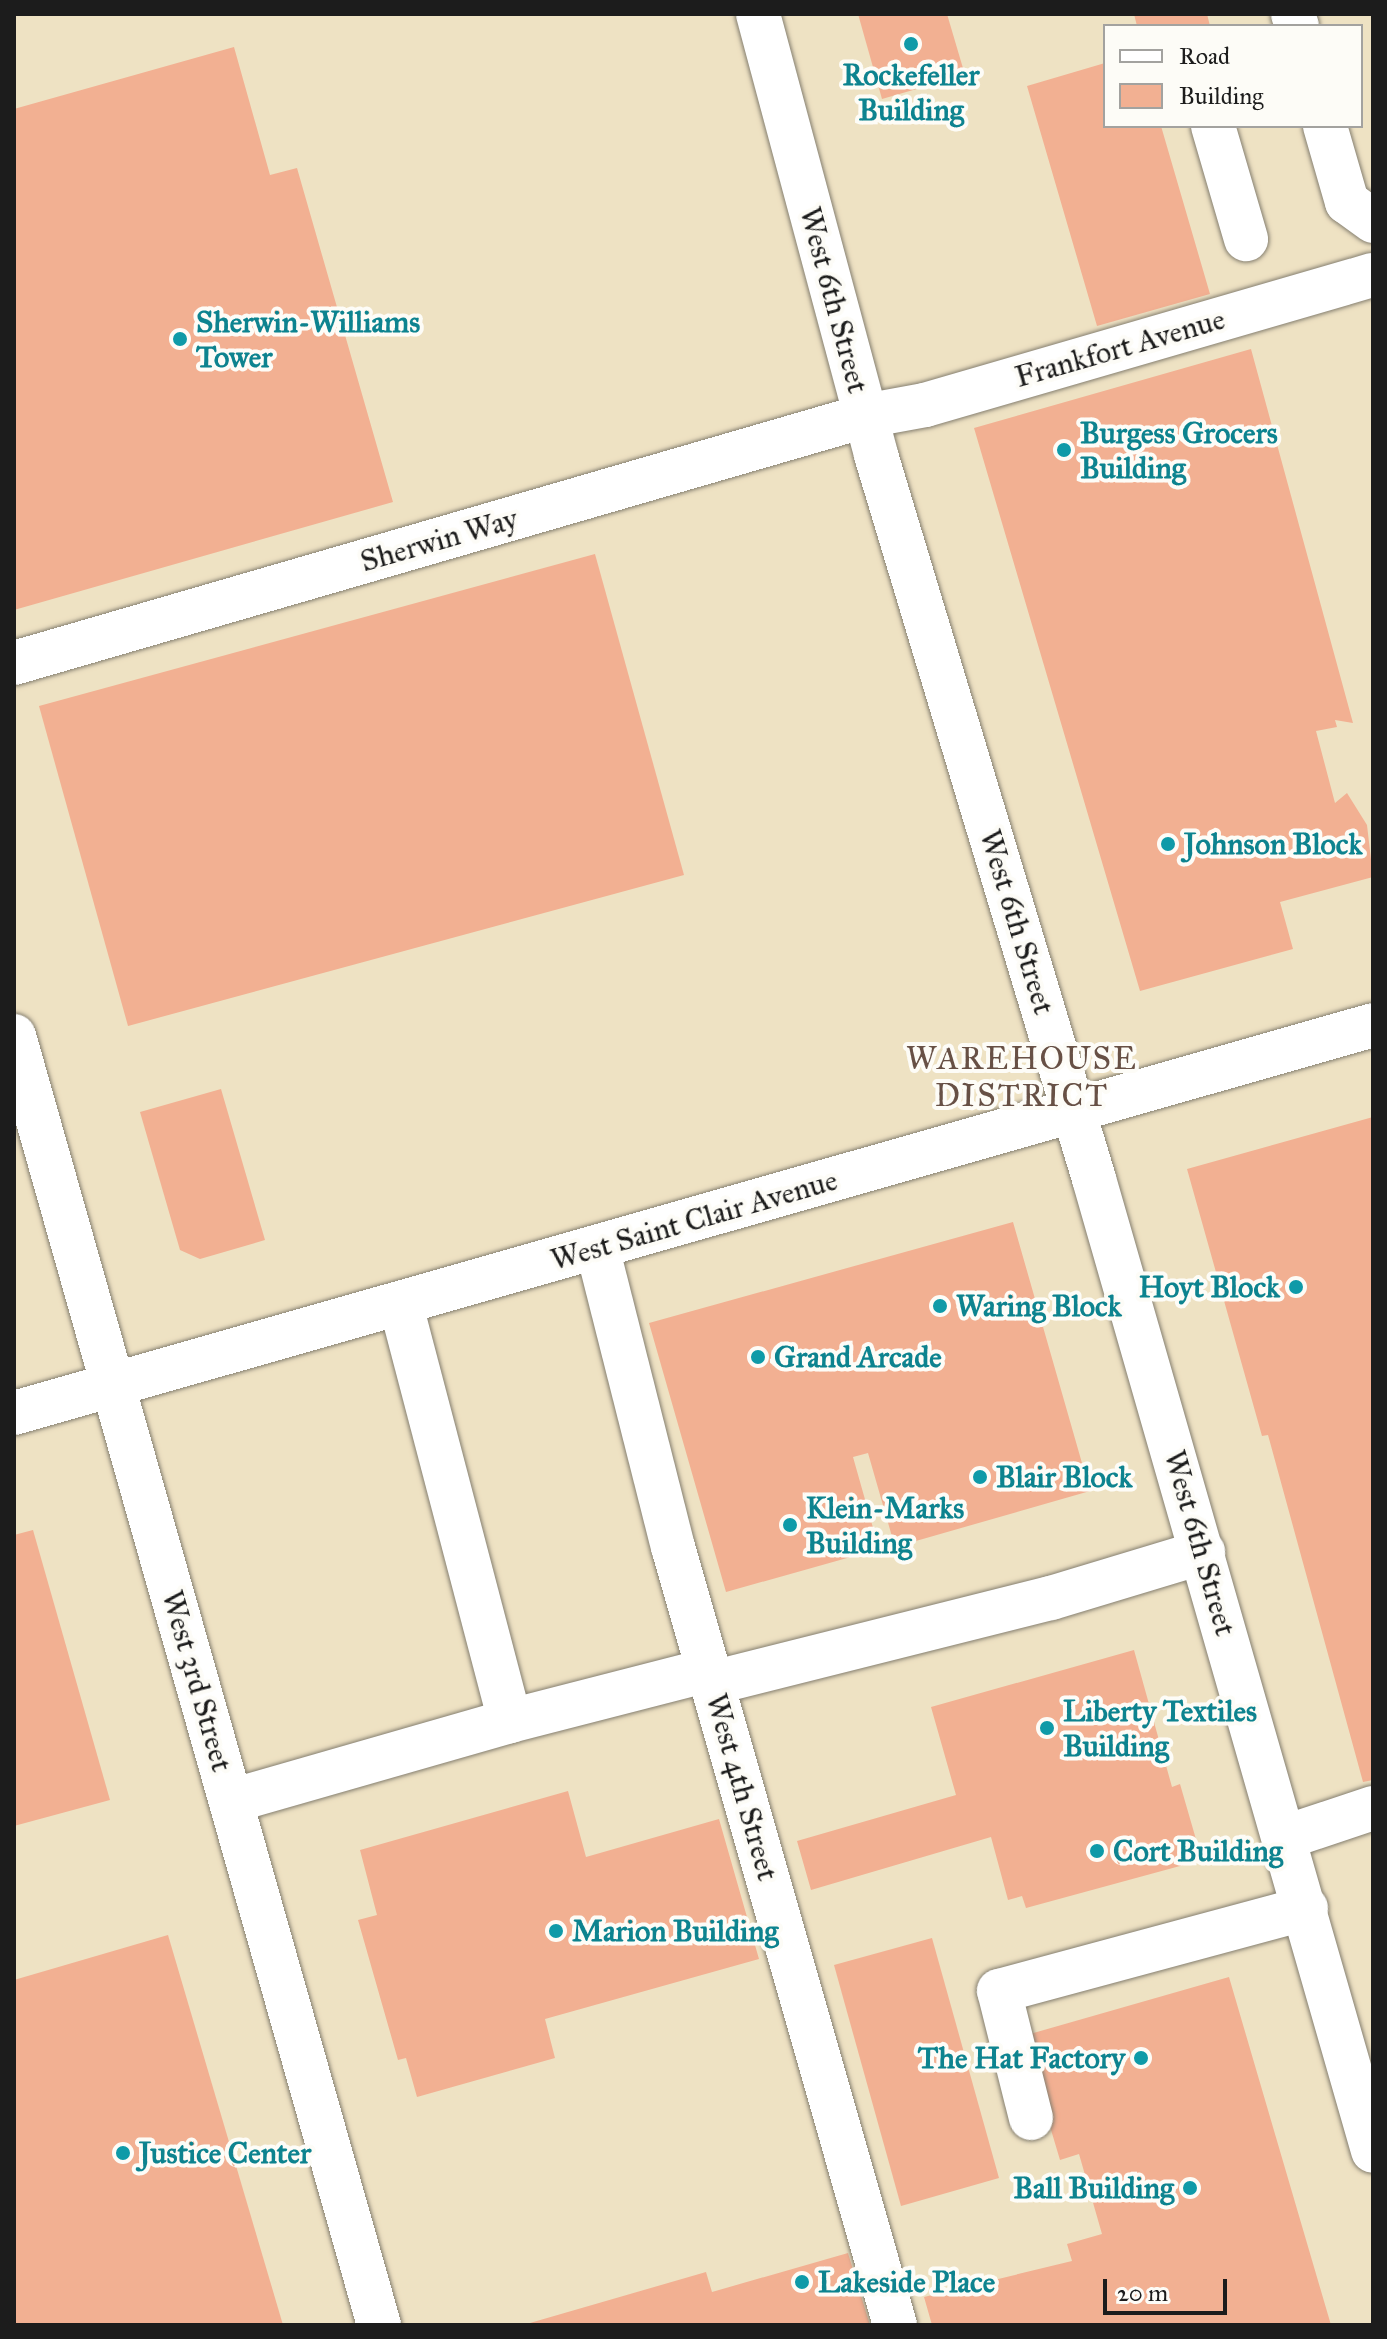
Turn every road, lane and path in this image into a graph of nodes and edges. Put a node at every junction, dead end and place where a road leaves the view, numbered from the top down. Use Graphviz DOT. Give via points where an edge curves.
graph roads {
  1 [pos="758,14"];
  2 [pos="1214,128"];
  3 [pos="1326,128"];
  4 [pos="1364,206"];
  5 [pos="1246,239"];
  6 [pos="1373,275"];
  7 [pos="865,416"];
  8 [pos="14,663"];
  9 [pos="1373,1025"];
  10 [pos="14,1036"];
  11 [pos="1075,1112"];
  12 [pos="597,1247"];
  13 [pos="400,1303"];
  14 [pos="113,1383"];
  15 [pos="14,1413"];
  16 [pos="1203,1552"];
  17 [pos="711,1677"];
  18 [pos="510,1721"];
  19 [pos="231,1801"];
  20 [pos="1373,1808"];
  21 [pos="1286,1837"];
  22 [pos="1306,1908"];
  23 [pos="1031,2118"];
  24 [pos="1373,2151"];
  25 [pos="379,2325"];
  26 [pos="895,2325"];
  1 -- 7 [label="street, West 6th Street"];
  2 -- 5 [label="street"];
  3 -- 4 [label="street"];
  6 -- 7 [label="street, Frankfort Avenue" via="925,405"];
  7 -- 8 [label="street, Sherwin Way"];
  7 -- 11 [label="street, West 6th Street"];
  9 -- 11 [label="street, West Saint Clair Avenue"];
  10 -- 14 [label="street, West 3rd Street"];
  11 -- 12 [label="street, West Saint Clair Avenue"];
  11 -- 16 [label="street, West 6th Street"];
  12 -- 13 [label="street, West Saint Clair Avenue"];
  12 -- 17 [label="street, West 4th Street"];
  13 -- 14 [label="street, West Saint Clair Avenue"];
  13 -- 18 [label="street"];
  14 -- 15 [label="street, West Saint Clair Avenue"];
  14 -- 19 [label="street, West 3rd Street"];
  16 -- 17 [label="street" via="1051,1598"];
  16 -- 21 [label="street, West 6th Street"];
  17 -- 18 [label="street"];
  17 -- 26 [label="street, West 4th Street"];
  18 -- 19 [label="street"];
  19 -- 25 [label="street, West 3rd Street"];
  20 -- 21 [label="street"];
  21 -- 22 [label="street, West 6th Street"];
  22 -- 23 [label="street" via="999,1991"];
  22 -- 24 [label="street, West 6th Street"];
}
